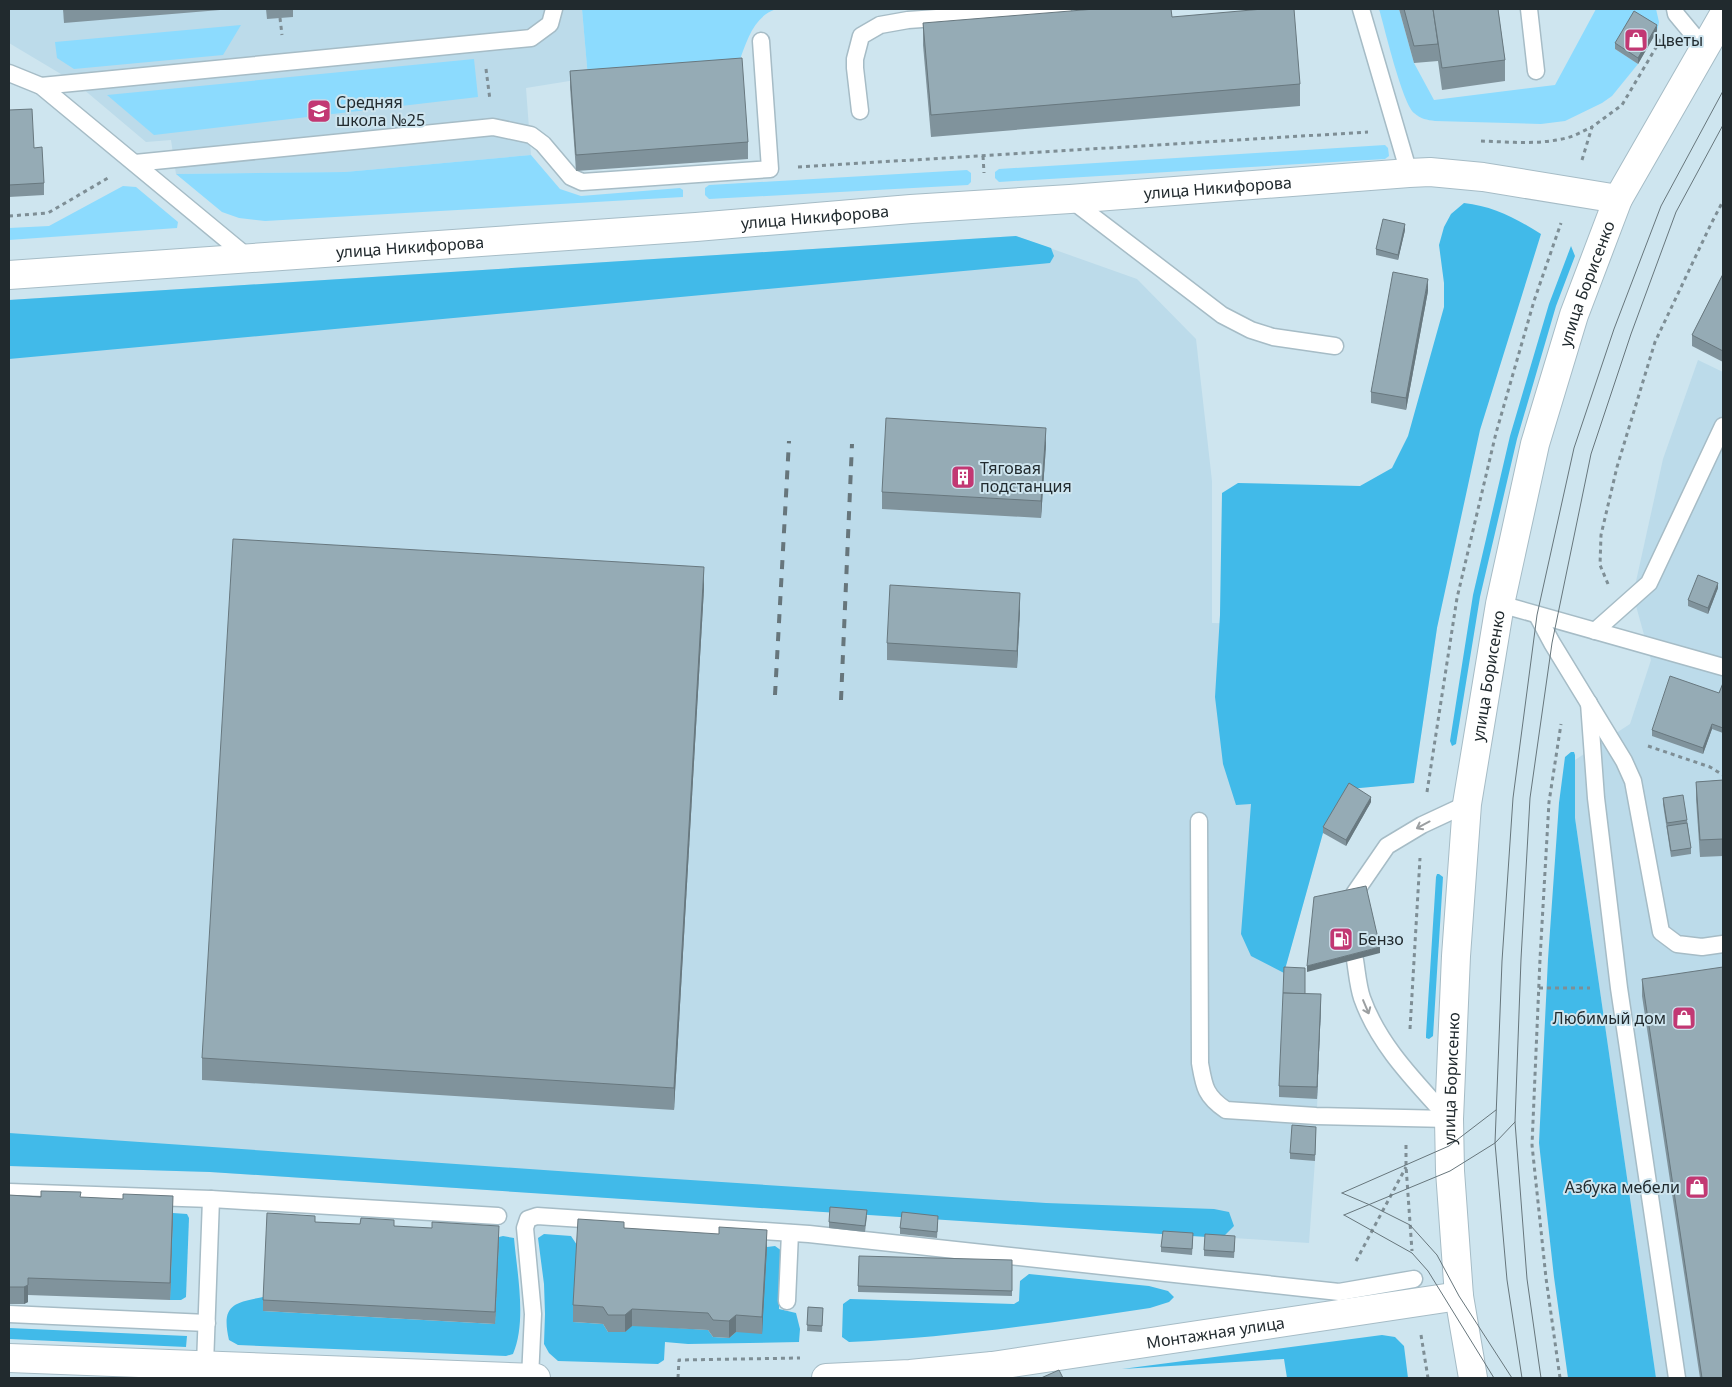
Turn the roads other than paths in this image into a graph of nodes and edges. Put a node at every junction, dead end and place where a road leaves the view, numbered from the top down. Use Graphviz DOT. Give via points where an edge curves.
graph roads {
  1 [pos="554,9"];
  2 [pos="1063,9"];
  3 [pos="1361,9"];
  4 [pos="1528,9"];
  5 [pos="1675,9"];
  6 [pos="1723,16"];
  7 [pos="761,41"];
  8 [pos="1705,49"];
  9 [pos="1536,72"];
  10 [pos="9,73"];
  11 [pos="41,86"];
  12 [pos="860,111"];
  13 [pos="134,163"];
  14 [pos="1409,173"];
  15 [pos="1070,199"];
  16 [pos="1618,199"];
  17 [pos="250,259"];
  18 [pos="9,275"];
  19 [pos="1335,346"];
  20 [pos="1723,426"];
  21 [pos="1500,604"];
  22 [pos="1537,615"];
  23 [pos="1595,631"];
  24 [pos="1723,667"];
  25 [pos="1589,704"];
  26 [pos="1467,804"];
  27 [pos="1199,821"];
  28 [pos="1354,894"];
  29 [pos="1723,944"];
  30 [pos="1355,960"];
  31 [pos="1449,1119"];
  32 [pos="9,1192"];
  33 [pos="211,1199"];
  34 [pos="498,1216"];
  35 [pos="790,1232"];
  36 [pos="1414,1279"];
  37 [pos="1459,1296"];
  38 [pos="787,1302"];
  39 [pos="9,1314"];
  40 [pos="207,1323"];
  41 [pos="9,1358"];
  42 [pos="205,1365"];
  43 [pos="168,1371"];
  44 [pos="984,1372"];
  45 [pos="366,1375"];
  46 [pos="530,1378"];
  47 [pos="536,1378"];
  48 [pos="826,1378"];
  49 [pos="1473,1378"];
  50 [pos="1677,1378"];
  1 -- 11 [label="lane" via="550,24 531,38"];
  2 -- 12 [label="lane" via="908,20 880,25 861,36 855,58"];
  3 -- 14 [label="lane"];
  4 -- 9 [label="lane"];
  5 -- 8 [label="lane"];
  6 -- 8 [label="main road, улица Борисенко"];
  7 -- 13 [label="lane" via="770,169 582,182 571,178 543,144 530,135 493,127"];
  8 -- 16 [label="main road, улица Борисенко"];
  10 -- 11 [label="lane"];
  11 -- 13 [label="lane"];
  13 -- 17 [label="lane"];
  14 -- 15 [label="main road, улица Никифорова"];
  14 -- 16 [label="main road, улица Никифорова" via="1483,177"];
  15 -- 17 [label="main road, улица Никифорова"];
  15 -- 19 [label="lane" via="1222,314 1251,330 1273,337"];
  16 -- 21 [label="main road, улица Борисенко" via="1574,315 1535,444"];
  17 -- 18 [label="main road, улица Никифорова"];
  20 -- 23 [label="lane" via="1649,583"];
  21 -- 22 [label="lane"];
  21 -- 26 [label="main road, улица Борисенко"];
  22 -- 23 [label="lane"];
  22 -- 25 [label="lane"];
  23 -- 24 [label="lane"];
  25 -- 29 [label="lane" via="1624,760 1633,781 1661,932 1677,944 1702,947"];
  25 -- 50 [label="lane" via="1596,798 1619,988"];
  26 -- 28 [label="lane, one-way" via="1387,846"];
  26 -- 31 [label="main road, улица Борисенко"];
  27 -- 31 [label="lane" via="1200,1063 1204,1086 1216,1104 1226,1110 1316,1116"];
  30 -- 31 [label="lane, one-way" via="1362,996 1371,1020 1407,1073"];
  31 -- 37 [label="main road, улица Борисенко"];
  32 -- 33 [label="lane"];
  33 -- 34 [label="lane"];
  33 -- 40 [label="lane"];
  35 -- 36 [label="lane" via="1339,1292"];
  35 -- 38 [label="lane"];
  35 -- 46 [label="lane" via="584,1218 537,1216 528,1219 525,1228 533,1314"];
  37 -- 44 [label="main road, Монтажная улица"];
  37 -- 49 [label="main road, улица Борисенко"];
  39 -- 40 [label="lane"];
  40 -- 42 [label="lane"];
  41 -- 43 [label="main road"];
  42 -- 43 [label="main road"];
  42 -- 45 [label="main road"];
  44 -- 48 [label="main road, Монтажная улица"];
  45 -- 46 [label="main road"];
  46 -- 47 [label="main road"];
}
